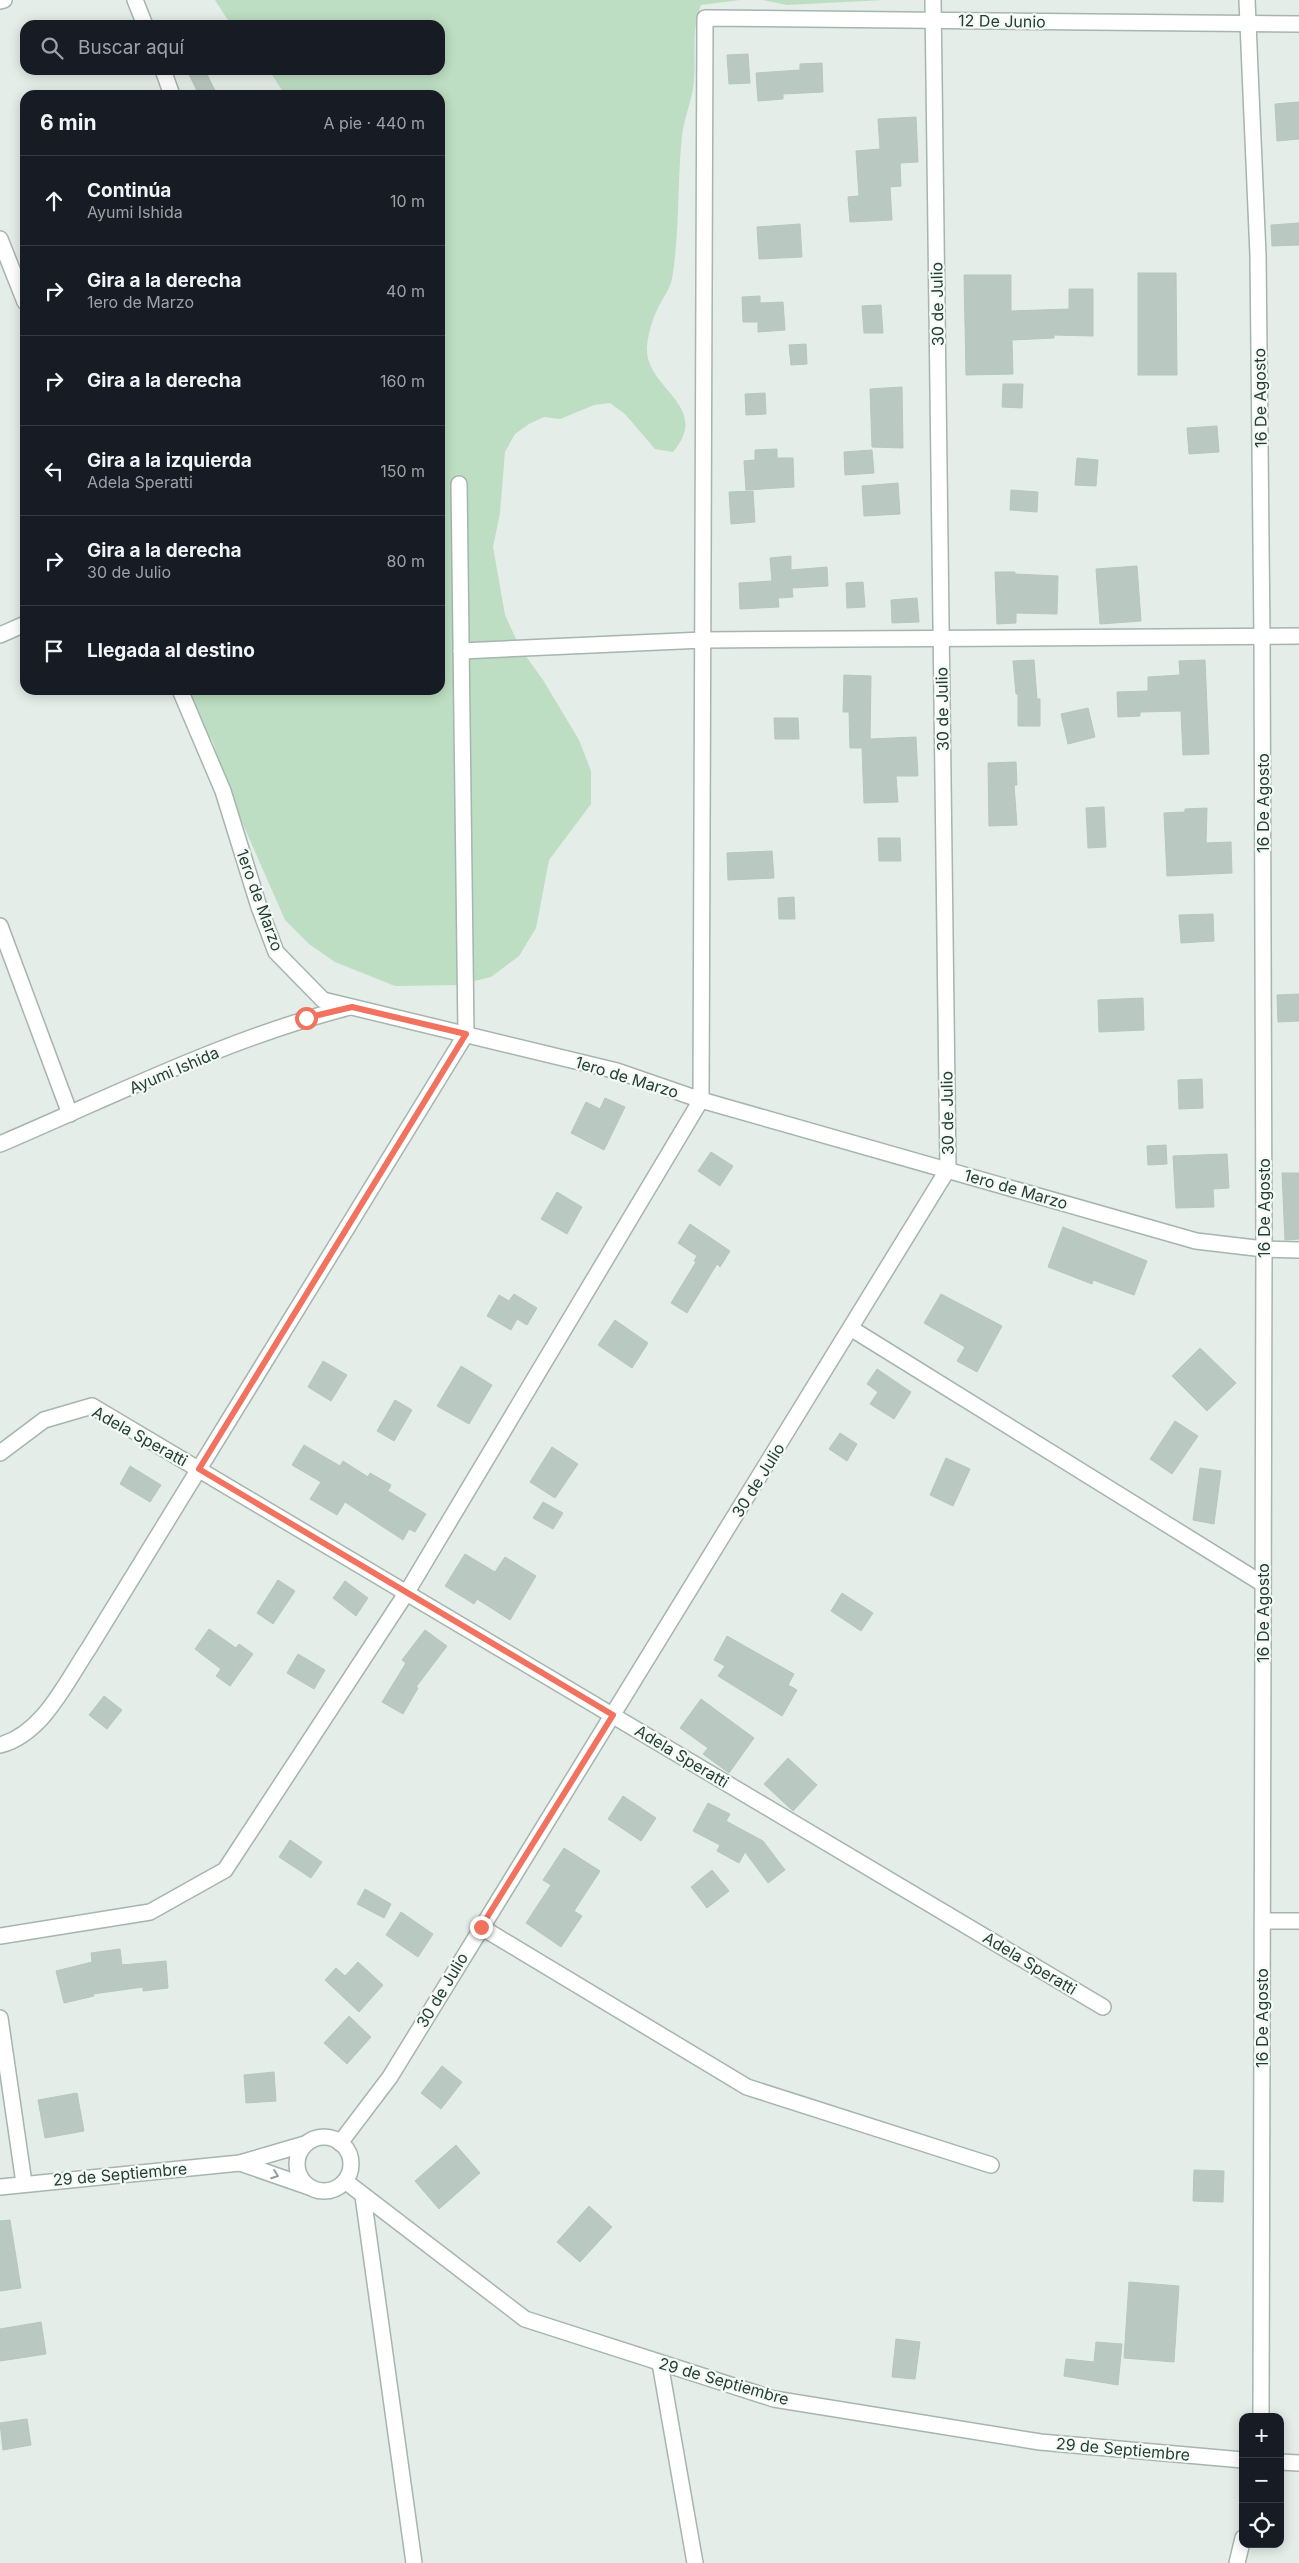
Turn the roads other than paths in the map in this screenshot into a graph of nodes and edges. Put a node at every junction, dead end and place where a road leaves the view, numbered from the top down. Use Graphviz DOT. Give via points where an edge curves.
graph roads {
  1 [pos="4,0"];
  2 [pos="135,0"];
  3 [pos="933,0"];
  4 [pos="1247,0"];
  5 [pos="0,1"];
  6 [pos="143,20"];
  7 [pos="933,20"];
  8 [pos="1247,24"];
  9 [pos="1299,24"];
  10 [pos="164,75"];
  11 [pos="170,90"];
  12 [pos="0,239"];
  13 [pos="20,289"];
  14 [pos="459,484"];
  15 [pos="20,626"];
  16 [pos="0,635"];
  17 [pos="1262,636"];
  18 [pos="1299,636"];
  19 [pos="703,640"];
  20 [pos="941,640"];
  21 [pos="461,651"];
  22 [pos="182,695"];
  23 [pos="0,926"];
  24 [pos="352,1007"];
  25 [pos="466,1034"];
  26 [pos="701,1100"];
  27 [pos="70,1114"];
  28 [pos="0,1144"];
  29 [pos="948,1169"];
  30 [pos="1264,1249"];
  31 [pos="1299,1250"];
  32 [pos="852,1329"];
  33 [pos="0,1453"];
  34 [pos="199,1469"];
  35 [pos="1263,1584"];
  36 [pos="406,1592"];
  37 [pos="613,1715"];
  38 [pos="0,1745"];
  39 [pos="1263,1921"];
  40 [pos="1299,1921"];
  41 [pos="481,1927"];
  42 [pos="0,1936"];
  43 [pos="1103,2007"];
  44 [pos="0,2018"];
  45 [pos="340,2143"];
  46 [pos="305,2144"];
  47 [pos="240,2163"];
  48 [pos="991,2165"];
  49 [pos="345,2181"];
  50 [pos="24,2183"];
  51 [pos="0,2187"];
  52 [pos="311,2188"];
  53 [pos="363,2196"];
  54 [pos="660,2363"];
  55 [pos="1261,2413"];
  56 [pos="1239,2460"];
  57 [pos="1284,2462"];
  58 [pos="1299,2463"];
  59 [pos="1241,2548"];
  60 [pos="414,2563"];
  61 [pos="695,2563"];
  62 [pos="1237,2563"];
  1 -- 5 [label="street"];
  2 -- 6 [label="street"];
  3 -- 7 [label="street, 30 de Julio"];
  4 -- 8 [label="street, 16 De Agosto"];
  7 -- 8 [label="street, 12 De Junio"];
  7 -- 19 [label="street, 12 De Junio" via="705,18"];
  7 -- 20 [label="street, 30 de Julio"];
  8 -- 9 [label="street, 12 De Junio"];
  8 -- 17 [label="street, 16 De Agosto" via="1258,255"];
  10 -- 11 [label="street"];
  12 -- 13 [label="street"];
  14 -- 21 [label="street"];
  15 -- 16 [label="street"];
  17 -- 18 [label="street"];
  17 -- 20 [label="street"];
  17 -- 30 [label="street, 16 De Agosto"];
  19 -- 20 [label="street"];
  19 -- 21 [label="street"];
  19 -- 26 [label="street"];
  20 -- 29 [label="street, 30 de Julio"];
  21 -- 25 [label="street"];
  22 -- 24 [label="street, 1ero de Marzo" via="223,791 276,952 323,1000"];
  23 -- 27 [label="street"];
  24 -- 25 [label="street, 1ero de Marzo"];
  24 -- 27 [label="street, Ayumi Ishida" via="306,1018 193,1060"];
  25 -- 26 [label="street, 1ero de Marzo" via="617,1071"];
  25 -- 34 [label="street"];
  26 -- 29 [label="street, 1ero de Marzo"];
  26 -- 36 [label="street"];
  27 -- 28 [label="street, Ayumi Ishida"];
  29 -- 30 [label="street, 1ero de Marzo" via="1196,1241"];
  29 -- 32 [label="street, 30 de Julio"];
  30 -- 31 [label="street"];
  30 -- 35 [label="street, 16 De Agosto"];
  32 -- 35 [label="street"];
  32 -- 37 [label="street, 30 de Julio"];
  33 -- 34 [label="street, Adela Speratti" via="44,1420 92,1406"];
  34 -- 36 [label="street, Adela Speratti"];
  34 -- 38 [label="street" via="45,1715 17,1741"];
  35 -- 39 [label="street, 16 De Agosto"];
  36 -- 37 [label="street, Adela Speratti"];
  36 -- 42 [label="street" via="225,1870 150,1912"];
  37 -- 41 [label="street, 30 de Julio"];
  37 -- 43 [label="street, Adela Speratti"];
  39 -- 40 [label="street"];
  39 -- 55 [label="street, 16 De Agosto"];
  41 -- 45 [label="street, 30 de Julio" via="390,2077"];
  41 -- 48 [label="street" via="747,2087"];
  44 -- 50 [label="street"];
  45 -- 46 [label="street" via="319,2137"];
  45 -- 49 [label="street" via="351,2163"];
  46 -- 47 [label="street"];
  46 -- 52 [label="street" via="300,2151 297,2168 299,2176"];
  47 -- 50 [label="street, 29 de Septiembre"];
  47 -- 52 [label="street, one-way"];
  49 -- 52 [label="street" via="329,2191"];
  49 -- 53 [label="street, 29 de Septiembre"];
  50 -- 51 [label="street, 29 de Septiembre"];
  53 -- 54 [label="street, 29 de Septiembre" via="525,2319"];
  53 -- 60 [label="street"];
  54 -- 56 [label="street, 29 de Septiembre" via="774,2399 1040,2442"];
  54 -- 61 [label="street"];
  57 -- 58 [label="street"];
  59 -- 62 [label="street"];
}
